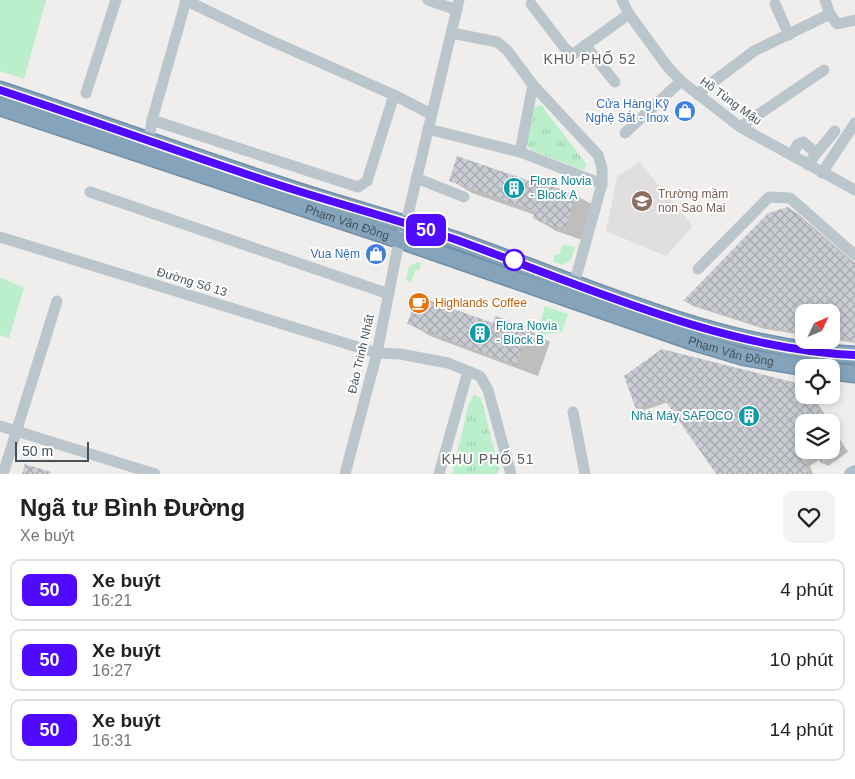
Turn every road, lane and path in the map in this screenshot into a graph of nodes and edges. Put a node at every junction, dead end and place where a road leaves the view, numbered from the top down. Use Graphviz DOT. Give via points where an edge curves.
graph roads {
  1 [pos="116,0"];
  2 [pos="185,0"];
  3 [pos="428,0"];
  4 [pos="622,0"];
  5 [pos="825,0"];
  6 [pos="531,4"];
  7 [pos="775,4"];
  8 [pos="458,5"];
  9 [pos="629,14"];
  10 [pos="830,14"];
  11 [pos="855,20"];
  12 [pos="452,33"];
  13 [pos="789,35"];
  14 [pos="585,46"];
  15 [pos="824,70"];
  16 [pos="681,81"];
  17 [pos="615,82"];
  18 [pos="533,85"];
  19 [pos="0,90"];
  20 [pos="86,93"];
  21 [pos="697,94"];
  22 [pos="394,95"];
  23 [pos="0,107"];
  24 [pos="432,114"];
  25 [pos="152,120"];
  26 [pos="855,123"];
  27 [pos="740,127"];
  28 [pos="428,129"];
  29 [pos="835,131"];
  30 [pos="625,133"];
  31 [pos="149,140"];
  32 [pos="520,152"];
  33 [pos="792,155"];
  34 [pos="811,160"];
  35 [pos="822,173"];
  36 [pos="416,178"];
  37 [pos="602,184"];
  38 [pos="855,190"];
  39 [pos="90,192"];
  40 [pos="464,198"];
  41 [pos="406,223"];
  42 [pos="0,237"];
  43 [pos="400,240"];
  44 [pos="855,255"];
  45 [pos="698,269"];
  46 [pos="574,284"];
  47 [pos="389,294"];
  48 [pos="57,301"];
  49 [pos="377,353"];
  50 [pos="855,355"];
  51 [pos="795,366"];
  52 [pos="468,371"];
  53 [pos="840,373"];
  54 [pos="854,376"];
  55 [pos="573,412"];
  56 [pos="0,426"];
  57 [pos="16,431"];
  58 [pos="855,472"];
  59 [pos="3,474"];
  60 [pos="155,474"];
  61 [pos="345,474"];
  62 [pos="439,474"];
  63 [pos="511,474"];
  64 [pos="585,474"];
  65 [pos="851,474"];
  1 -- 20 [label="street"];
  2 -- 22 [label="street"];
  2 -- 25 [label="street"];
  3 -- 8 [label="street"];
  4 -- 9 [label="street, Hồ Tùng Mậu"];
  5 -- 10 [label="street"];
  6 -- 14 [label="street" via="572,55"];
  7 -- 13 [label="street"];
  8 -- 12 [label="street"];
  9 -- 14 [label="street"];
  9 -- 16 [label="street, Hồ Tùng Mậu"];
  10 -- 11 [label="street" via="837,24"];
  10 -- 13 [label="street"];
  12 -- 18 [label="street" via="497,42 507,50"];
  12 -- 24 [label="street"];
  13 -- 21 [label="street" via="754,51"];
  14 -- 17 [label="street"];
  15 -- 27 [label="street"];
  16 -- 21 [label="street, Hồ Tùng Mậu"];
  16 -- 30 [label="street"];
  18 -- 32 [label="street"];
  18 -- 37 [label="street" via="598,155"];
  19 -- 31 [label="highway, Phạm Văn Đồng"];
  21 -- 27 [label="street, Hồ Tùng Mậu"];
  22 -- 24 [label="street"];
  22 -- 25 [label="street" via="367,181 358,187"];
  23 -- 43 [label="highway, Phạm Văn Đồng"];
  24 -- 28 [label="street"];
  25 -- 31 [label="street"];
  26 -- 35 [label="street"];
  27 -- 33 [label="street, Hồ Tùng Mậu"];
  28 -- 32 [label="street"];
  28 -- 36 [label="street"];
  29 -- 34 [label="street"];
  31 -- 41 [label="highway, Phạm Văn Đồng" via="290,189"];
  32 -- 37 [label="street"];
  33 -- 34 [label="street, Hồ Tùng Mậu"];
  33 -- 34 [label="street" via="798,144 803,142 814,150"];
  34 -- 35 [label="street, Hồ Tùng Mậu"];
  35 -- 38 [label="street, Hồ Tùng Mậu"];
  36 -- 40 [label="street"];
  36 -- 41 [label="street"];
  37 -- 46 [label="street"];
  39 -- 47 [label="street"];
  41 -- 43 [label="street, Đào Trinh Nhất"];
  41 -- 46 [label="highway, Phạm Văn Đồng"];
  42 -- 49 [label="street, Đường Số 13"];
  43 -- 47 [label="street, Đào Trinh Nhất"];
  43 -- 51 [label="highway, Phạm Văn Đồng" via="697,343 744,357"];
  44 -- 45 [label="street" via="790,198 769,197"];
  46 -- 50 [label="highway, Phạm Văn Đồng" via="749,340"];
  47 -- 49 [label="street, Đào Trinh Nhất"];
  48 -- 57 [label="street"];
  49 -- 52 [label="street, Đường Số 13" via="448,363"];
  49 -- 61 [label="street, Đào Trinh Nhất"];
  52 -- 62 [label="street"];
  52 -- 63 [label="street" via="480,376 488,390"];
  53 -- 54 [label="highway"];
  55 -- 64 [label="street"];
  56 -- 57 [label="street"];
  57 -- 59 [label="street"];
  57 -- 60 [label="street"];
  58 -- 65 [label="main road"];
}
